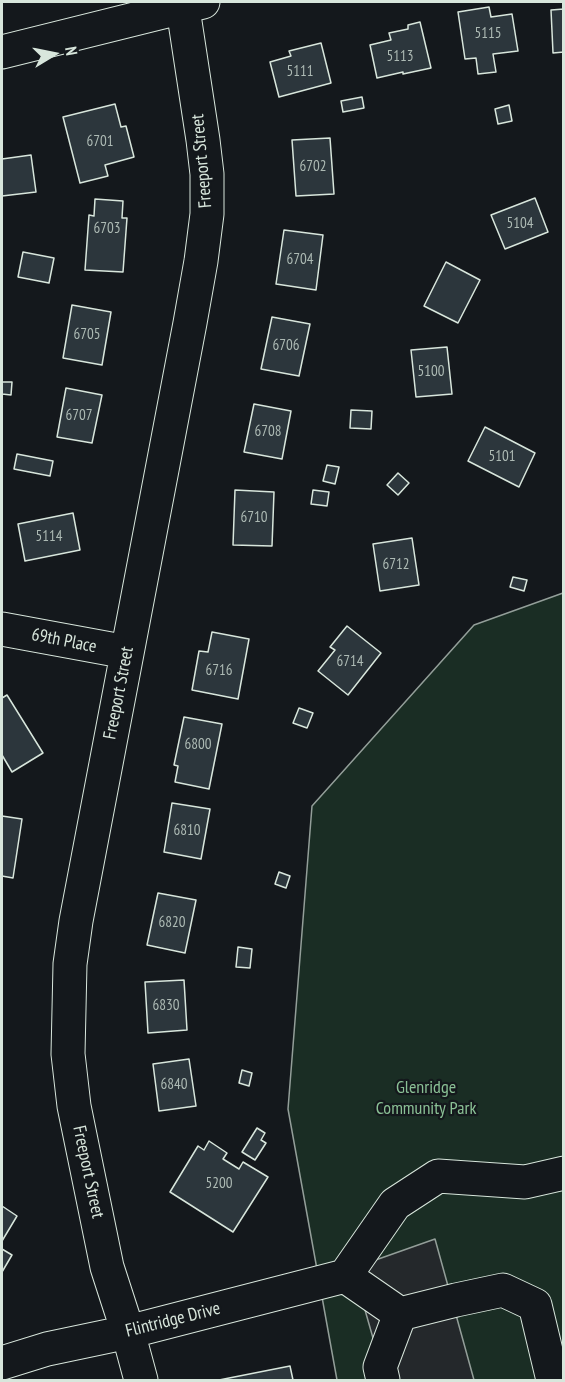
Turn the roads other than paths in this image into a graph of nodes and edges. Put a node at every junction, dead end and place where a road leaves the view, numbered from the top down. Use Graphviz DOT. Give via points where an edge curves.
graph roads {
  1 [pos="190,3"];
  2 [pos="2,52"];
  3 [pos="2,629"];
  4 [pos="127,652"];
  5 [pos="564,1173"];
  6 [pos="345,1276"];
  7 [pos="400,1314"];
  8 [pos="128,1332"];
  9 [pos="2,1363"];
  10 [pos="141,1380"];
  11 [pos="382,1380"];
  12 [pos="552,1380"];
  1 -- 2 [label="street"];
  1 -- 4 [label="street, Freeport Street" via="207,174 207,214 192,313"];
  3 -- 4 [label="street, 69th Place"];
  4 -- 8 [label="street, Freeport Street" via="76,921 70,964 68,1054 74,1106 107,1267"];
  5 -- 6 [label="street" via="525,1182 438,1176 395,1204"];
  6 -- 7 [label="street"];
  6 -- 8 [label="street, Flintridge Drive"];
  7 -- 11 [label="street" via="380,1367"];
  7 -- 12 [label="street" via="503,1290 535,1305"];
  8 -- 9 [label="street, Flintridge Drive"];
  8 -- 10 [label="street, Freeport Street"];
}
